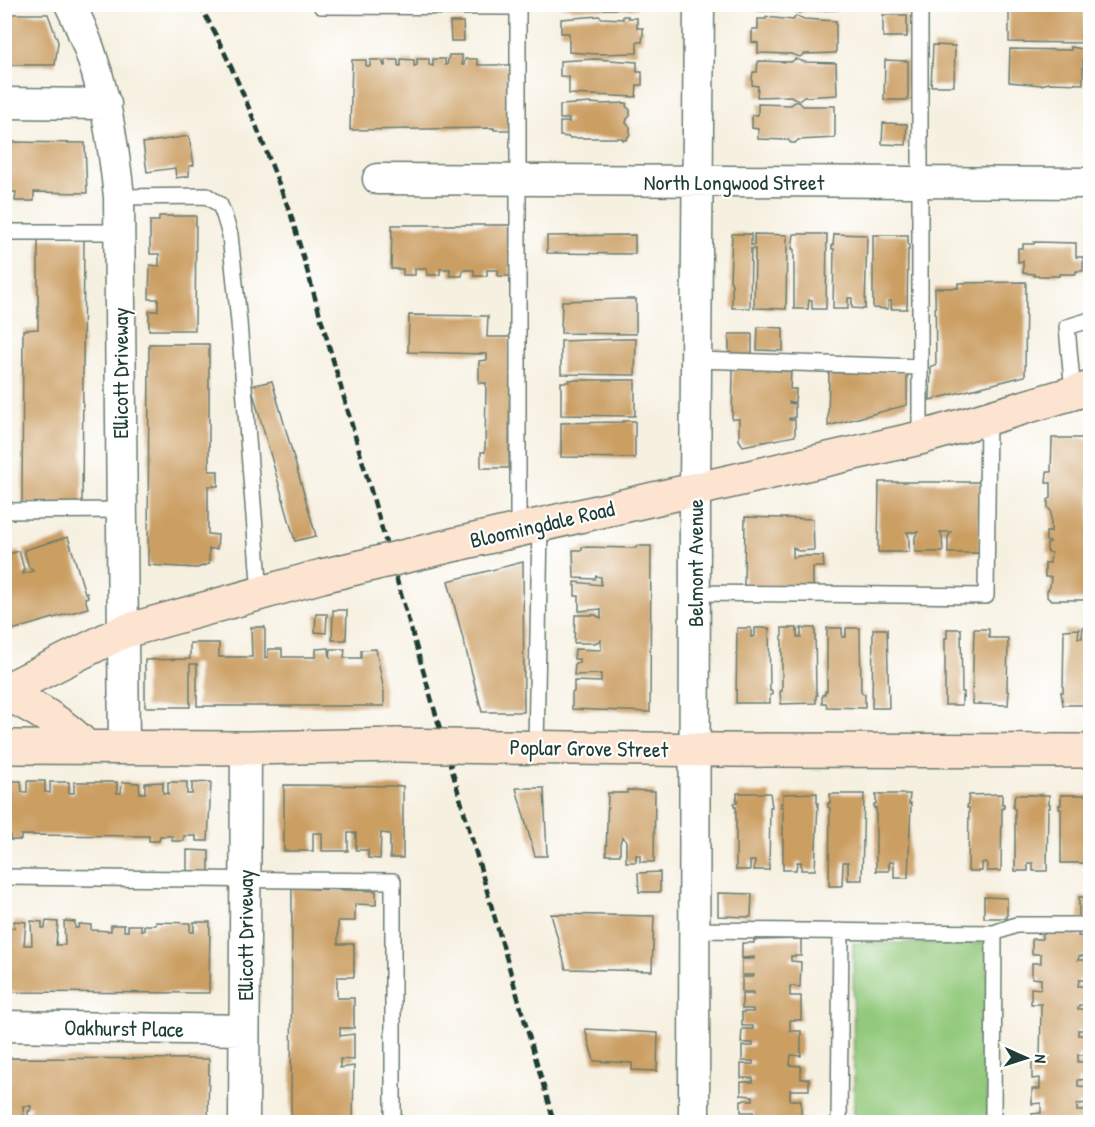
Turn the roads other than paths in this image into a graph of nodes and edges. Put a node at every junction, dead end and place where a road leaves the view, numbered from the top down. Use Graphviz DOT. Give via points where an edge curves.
graph roads {
  1 [pos="70,4"];
  2 [pos="699,4"];
  3 [pos="920,4"];
  4 [pos="321,6"];
  5 [pos="518,6"];
  6 [pos="4,103"];
  7 [pos="106,104"];
  8 [pos="378,179"];
  9 [pos="518,180"];
  10 [pos="697,182"];
  11 [pos="920,183"];
  12 [pos="1090,183"];
  13 [pos="119,197"];
  14 [pos="4,232"];
  15 [pos="120,232"];
  16 [pos="1090,320"];
  17 [pos="696,360"];
  18 [pos="920,367"];
  19 [pos="1082,390"];
  20 [pos="988,417"];
  21 [pos="920,438"];
  22 [pos="695,490"];
  23 [pos="122,510"];
  24 [pos="4,511"];
  25 [pos="529,527"];
  26 [pos="695,593"];
  27 [pos="260,594"];
  28 [pos="122,632"];
  29 [pos="4,692"];
  30 [pos="4,747"];
  31 [pos="536,747"];
  32 [pos="87,748"];
  33 [pos="124,748"];
  34 [pos="246,748"];
  35 [pos="696,750"];
  36 [pos="1090,751"];
  37 [pos="4,878"];
  38 [pos="245,880"];
  39 [pos="1090,925"];
  40 [pos="693,930"];
  41 [pos="841,931"];
  42 [pos="994,933"];
  43 [pos="4,1026"];
  44 [pos="244,1030"];
  45 [pos="244,1122"];
  46 [pos="393,1122"];
  47 [pos="694,1122"];
  48 [pos="839,1122"];
  49 [pos="993,1122"];
  1 -- 7 [label="street, Ellicott Driveway" via="93,59"];
  2 -- 10 [label="street, Belmont Avenue"];
  3 -- 11 [label="lane"];
  4 -- 5 [label="lane"];
  5 -- 9 [label="lane"];
  6 -- 7 [label="street"];
  7 -- 13 [label="street, Ellicott Driveway"];
  8 -- 9 [label="street, North Longwood Street"];
  9 -- 10 [label="street, North Longwood Street"];
  9 -- 25 [label="lane"];
  10 -- 11 [label="street, North Longwood Street"];
  10 -- 17 [label="street, Belmont Avenue"];
  11 -- 12 [label="street, North Longwood Street"];
  11 -- 18 [label="lane"];
  13 -- 15 [label="street, Ellicott Driveway"];
  13 -- 27 [label="lane" via="207,196 220,205 224,215 240,322"];
  14 -- 15 [label="lane"];
  15 -- 23 [label="street, Ellicott Driveway"];
  16 -- 19 [label="lane" via="1067,327"];
  17 -- 18 [label="lane"];
  17 -- 22 [label="street, Belmont Avenue"];
  18 -- 21 [label="lane"];
  19 -- 20 [label="street, Bloomingdale Road"];
  20 -- 21 [label="street, Bloomingdale Road"];
  20 -- 26 [label="lane" via="986,596"];
  21 -- 22 [label="street, Bloomingdale Road"];
  22 -- 25 [label="street, Bloomingdale Road"];
  22 -- 26 [label="street, Belmont Avenue"];
  23 -- 24 [label="lane"];
  23 -- 28 [label="street, Ellicott Driveway"];
  25 -- 27 [label="street, Bloomingdale Road, bridge"];
  25 -- 31 [label="lane"];
  26 -- 35 [label="street, Belmont Avenue"];
  27 -- 28 [label="street, Bloomingdale Road"];
  28 -- 29 [label="street, Bloomingdale Road"];
  28 -- 33 [label="street, Ellicott Driveway"];
  29 -- 32 [label="street" via="45,713"];
  30 -- 32 [label="street, Poplar Grove Street"];
  31 -- 34 [label="street, Poplar Grove Street, bridge"];
  31 -- 35 [label="street, Poplar Grove Street"];
  32 -- 33 [label="street, Poplar Grove Street"];
  33 -- 34 [label="street, Poplar Grove Street"];
  34 -- 38 [label="street, Ellicott Driveway"];
  35 -- 36 [label="street, Poplar Grove Street"];
  35 -- 40 [label="street, Belmont Avenue"];
  37 -- 38 [label="lane"];
  38 -- 44 [label="street, Ellicott Driveway"];
  38 -- 46 [label="lane" via="393,881"];
  39 -- 42 [label="lane" via="1016,925"];
  40 -- 41 [label="lane"];
  40 -- 47 [label="street, Belmont Avenue"];
  41 -- 42 [label="lane"];
  41 -- 48 [label="lane"];
  42 -- 49 [label="lane"];
  43 -- 44 [label="street, Oakhurst Place"];
  44 -- 45 [label="street, Ellicott Driveway"];
}
